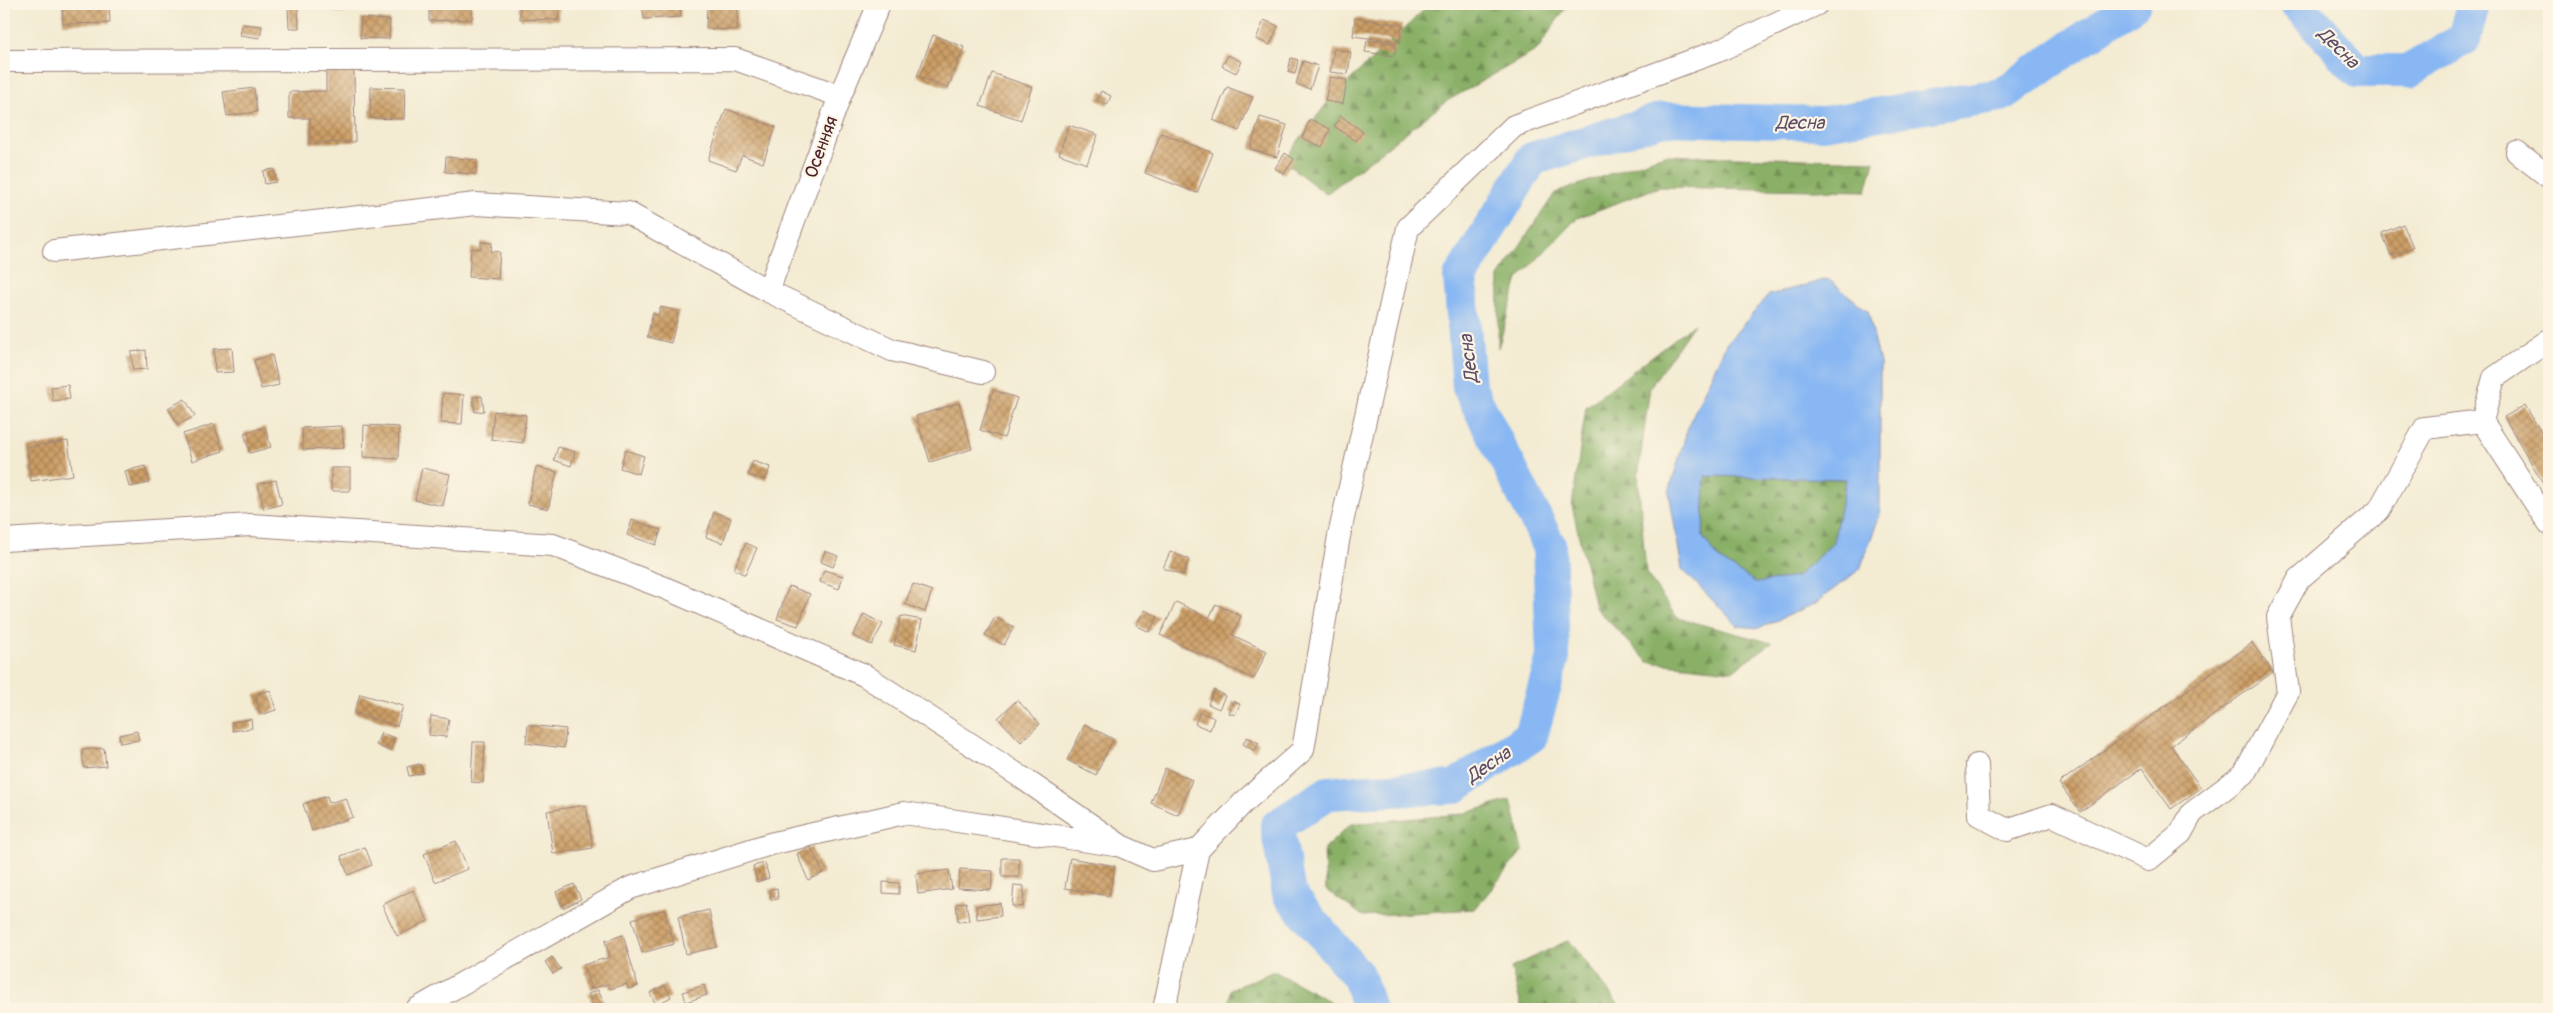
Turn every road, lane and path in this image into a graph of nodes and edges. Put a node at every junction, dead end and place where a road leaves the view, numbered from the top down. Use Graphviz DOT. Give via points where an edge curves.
graph roads {
  1 [pos="879,4"];
  2 [pos="1817,4"];
  3 [pos="4,61"];
  4 [pos="840,96"];
  5 [pos="2517,152"];
  6 [pos="2549,177"];
  7 [pos="54,251"];
  8 [pos="768,291"];
  9 [pos="2549,340"];
  10 [pos="983,372"];
  11 [pos="2482,421"];
  12 [pos="2549,524"];
  13 [pos="4,540"];
  14 [pos="1977,765"];
  15 [pos="1121,846"];
  16 [pos="1198,850"];
  17 [pos="417,1009"];
  18 [pos="1164,1009"];
  1 -- 4 [label="street, Осенняя"];
  2 -- 16 [label="street" via="1718,51 1514,126 1408,228 1340,536 1302,750 1243,803"];
  3 -- 4 [label="street" via="735,59"];
  4 -- 8 [label="street, Осенняя"];
  5 -- 6 [label="street"];
  7 -- 8 [label="street" via="476,204 628,213"];
  8 -- 10 [label="street" via="892,350"];
  9 -- 11 [label="street" via="2494,378"];
  11 -- 12 [label="street"];
  11 -- 14 [label="street" via="2425,428 2380,510 2299,579 2278,617 2288,692 2275,717 2244,774 2192,813 2181,833 2148,860 2052,815 2007,830 1980,815"];
  13 -- 15 [label="street" via="251,526 553,545 665,588 864,675"];
  15 -- 16 [label="street" via="1153,860"];
  15 -- 17 [label="street" via="904,813 770,844 630,888"];
  16 -- 18 [label="street"];
}
